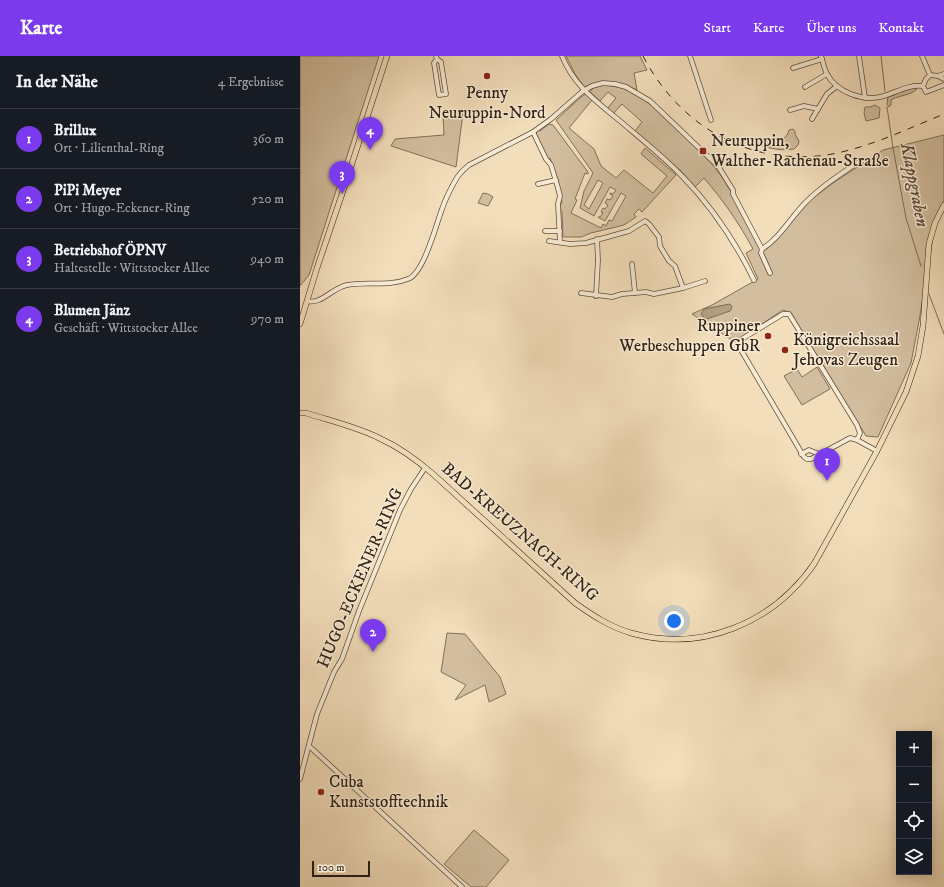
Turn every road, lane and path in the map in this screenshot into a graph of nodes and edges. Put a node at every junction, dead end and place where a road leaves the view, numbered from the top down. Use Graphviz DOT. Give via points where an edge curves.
graph roads {
  1 [pos="387,56"];
  2 [pos="562,56"];
  3 [pos="690,56"];
  4 [pos="859,56"];
  5 [pos="922,56"];
  6 [pos="821,57"];
  7 [pos="436,58"];
  8 [pos="793,68"];
  9 [pos="827,74"];
  10 [pos="944,74"];
  11 [pos="930,75"];
  12 [pos="938,76"];
  13 [pos="944,79"];
  14 [pos="944,85"];
  15 [pos="837,86"];
  16 [pos="923,86"];
  17 [pos="805,87"];
  18 [pos="583,91"];
  19 [pos="865,98"];
  20 [pos="818,109"];
  21 [pos="790,110"];
  22 [pos="812,118"];
  23 [pos="711,120"];
  24 [pos="533,132"];
  25 [pos="857,163"];
  26 [pos="556,180"];
  27 [pos="538,184"];
  28 [pos="944,204"];
  29 [pos="545,230"];
  30 [pos="560,231"];
  31 [pos="597,239"];
  32 [pos="549,241"];
  33 [pos="560,242"];
  34 [pos="762,249"];
  35 [pos="632,264"];
  36 [pos="770,273"];
  37 [pos="754,280"];
  38 [pos="705,281"];
  39 [pos="682,288"];
  40 [pos="581,293"];
  41 [pos="635,293"];
  42 [pos="596,296"];
  43 [pos="306,301"];
  44 [pos="300,324"];
  45 [pos="300,410"];
  46 [pos="300,413"];
  47 [pos="306,414"];
  48 [pos="857,440"];
  49 [pos="876,450"];
  50 [pos="801,454"];
  51 [pos="819,454"];
  52 [pos="425,468"];
  53 [pos="308,746"];
  54 [pos="300,779"];
  55 [pos="462,887"];
  1 -- 43 [label="main road"];
  2 -- 18 [label="street"];
  3 -- 23 [label="street"];
  4 -- 19 [label="street"];
  5 -- 11 [label="street"];
  6 -- 8 [label="street"];
  6 -- 9 [label="street"];
  7 -- 7 [label="street" via="434,63 439,95 446,94 441,62"];
  9 -- 15 [label="street"];
  9 -- 17 [label="street"];
  10 -- 12 [label="street"];
  11 -- 12 [label="street"];
  11 -- 16 [label="street"];
  12 -- 13 [label="street"];
  14 -- 16 [label="street" via="926,92"];
  15 -- 19 [label="street"];
  15 -- 20 [label="street" via="827,94"];
  16 -- 19 [label="street" via="913,85 882,96"];
  18 -- 24 [label="street"];
  18 -- 34 [label="street" via="603,83 615,84 626,87 650,101 718,166 733,190"];
  18 -- 37 [label="street" via="680,174 729,235"];
  20 -- 21 [label="street" via="804,106"];
  20 -- 22 [label="street"];
  24 -- 26 [label="street"];
  24 -- 43 [label="street" via="469,165 458,175 426,254 410,279 383,284 347,285 337,288 317,302"];
  25 -- 34 [label="street" via="821,188 775,239"];
  26 -- 27 [label="street"];
  26 -- 30 [label="street" via="560,196"];
  28 -- 49 [label="main road, BAD-KREUZNACH-RING" via="929,244 918,356 906,392"];
  29 -- 30 [label="street"];
  30 -- 33 [label="street"];
  31 -- 33 [label="street" via="580,244"];
  31 -- 39 [label="street" via="629,231 645,221 659,237 660,246 675,266"];
  31 -- 42 [label="street"];
  32 -- 33 [label="street"];
  34 -- 36 [label="street"];
  35 -- 41 [label="street"];
  38 -- 39 [label="street"];
  39 -- 41 [label="street" via="654,294"];
  40 -- 42 [label="street"];
  41 -- 42 [label="street" via="612,297"];
  43 -- 44 [label="main road"];
  45 -- 47 [label="main road, BAD-KREUZNACH-RING"];
  46 -- 47 [label="main road, BAD-KREUZNACH-RING"];
  47 -- 52 [label="main road, BAD-KREUZNACH-RING" via="379,438"];
  48 -- 49 [label="street"];
  48 -- 50 [label="street" via="860,433 857,426 789,314 783,314 742,340 740,344 741,350"];
  48 -- 51 [label="street" via="850,438"];
  49 -- 52 [label="main road, BAD-KREUZNACH-RING" via="814,564 788,595 766,613 740,626 711,636 685,639 631,633 597,618 575,602"];
  50 -- 51 [label="street" via="809,450"];
  50 -- 51 [label="street" via="807,459"];
  52 -- 53 [label="street, HUGO-ECKENER-RING" via="400,510 342,659 317,714"];
  53 -- 54 [label="street, HUGO-ECKENER-RING"];
  53 -- 55 [label="street"];
}
